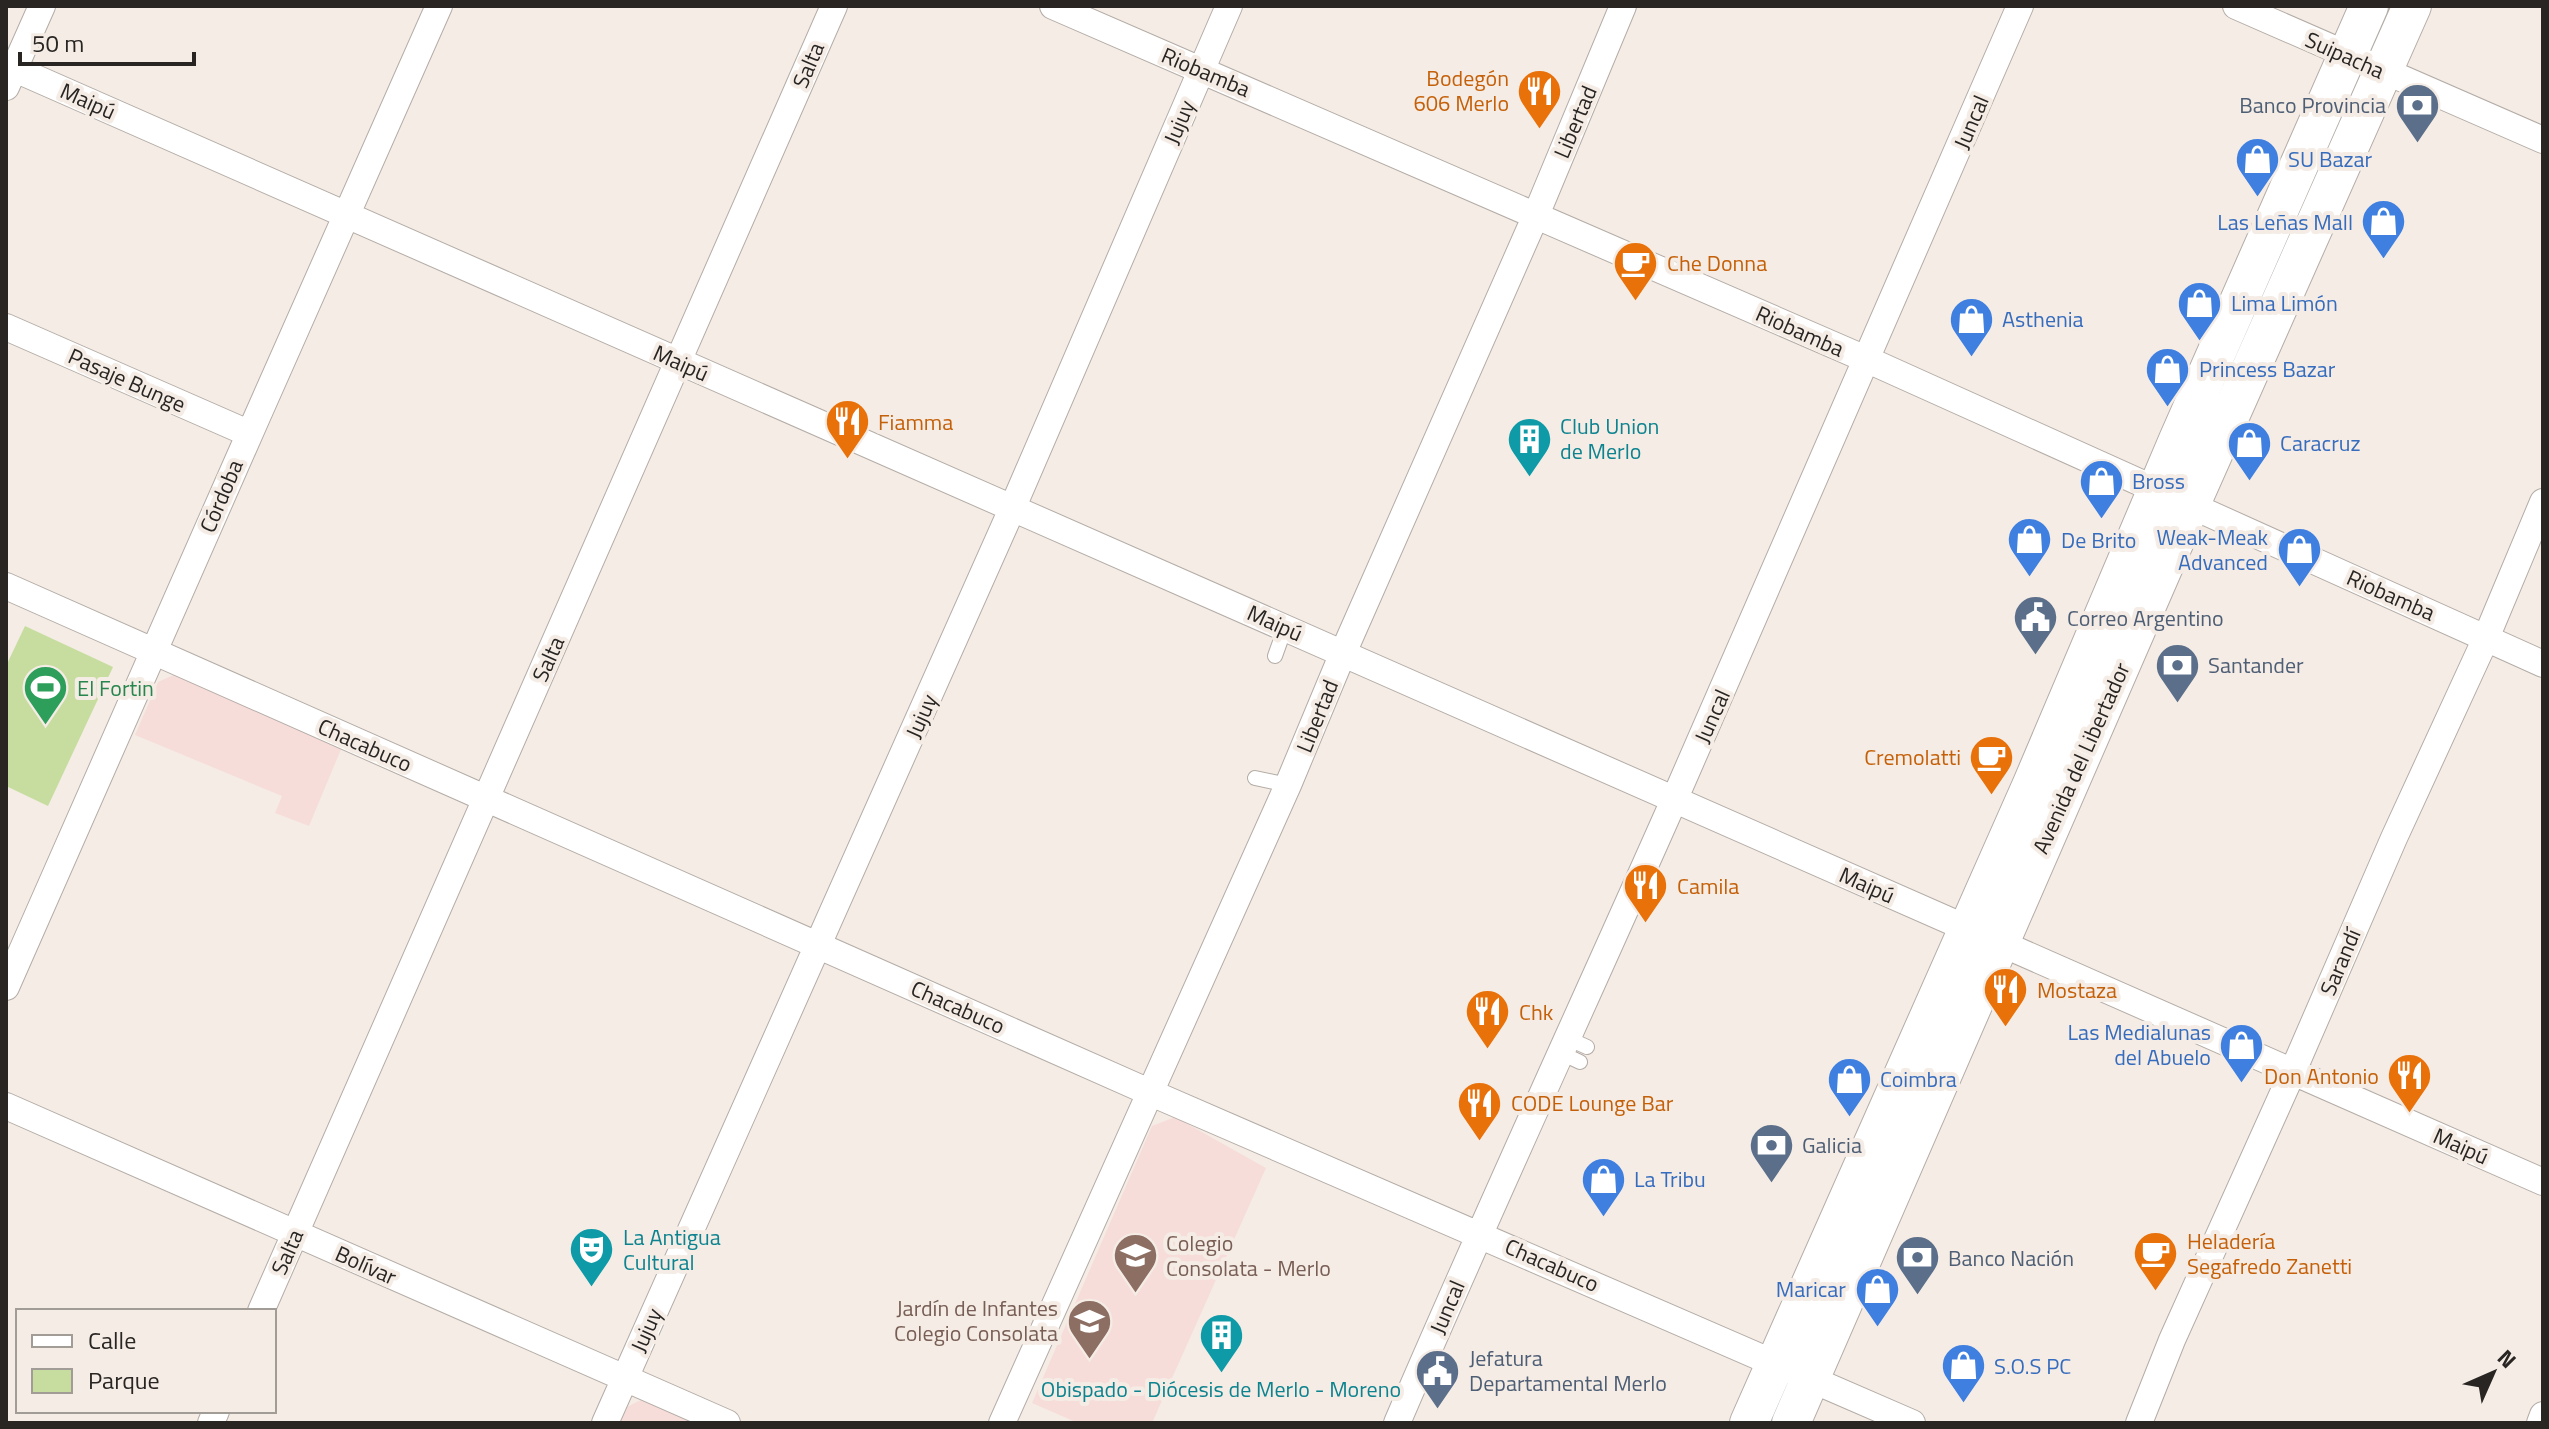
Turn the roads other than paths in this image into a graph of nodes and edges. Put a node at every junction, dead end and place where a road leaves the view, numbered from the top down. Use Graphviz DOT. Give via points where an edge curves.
graph roads {
  1 [pos="42,6"];
  2 [pos="439,6"];
  3 [pos="834,6"];
  4 [pos="1053,6"];
  5 [pos="1229,6"];
  6 [pos="1623,6"];
  7 [pos="2020,6"];
  8 [pos="2236,6"];
  9 [pos="2369,6"];
  10 [pos="2412,6"];
  11 [pos="2347,56"];
  12 [pos="1202,70"];
  13 [pos="2383,71"];
  14 [pos="9,73"];
  15 [pos="2543,140"];
  16 [pos="345,215"];
  17 [pos="1536,215"];
  18 [pos="6,327"];
  19 [pos="1868,360"];
  20 [pos="679,363"];
  21 [pos="248,433"];
  22 [pos="2174,497"];
  23 [pos="2543,502"];
  24 [pos="1012,509"];
  25 [pos="6,586"];
  26 [pos="1285,628"];
  27 [pos="2486,638"];
  28 [pos="155,653"];
  29 [pos="1343,653"];
  30 [pos="1275,656"];
  31 [pos="2543,664"];
  32 [pos="1255,778"];
  33 [pos="1288,785"];
  34 [pos="487,798"];
  35 [pos="1675,799"];
  36 [pos="1983,937"];
  37 [pos="819,946"];
  38 [pos="6,987"];
  39 [pos="2293,1071"];
  40 [pos="1149,1092"];
  41 [pos="6,1106"];
  42 [pos="2543,1182"];
  43 [pos="1479,1233"];
  44 [pos="295,1234"];
  45 [pos="262,1309"];
  46 [pos="1775,1363"];
  47 [pos="1811,1378"];
  48 [pos="624,1379"];
  49 [pos="2543,1415"];
  50 [pos="605,1423"];
  51 [pos="727,1423"];
  52 [pos="1002,1423"];
  53 [pos="1397,1423"];
  54 [pos="1749,1423"];
  55 [pos="1791,1423"];
  56 [pos="1912,1423"];
  57 [pos="2139,1423"];
  58 [pos="2540,1423"];
  1 -- 14 [label="street"];
  2 -- 16 [label="street, Córdoba"];
  3 -- 20 [label="street, Salta"];
  4 -- 12 [label="street, Riobamba"];
  5 -- 12 [label="street, Jujuy"];
  6 -- 17 [label="street, Libertad"];
  7 -- 19 [label="street, Juncal"];
  8 -- 11 [label="street, Suipacha"];
  9 -- 11 [label="main road, Avenida del Libertador"];
  10 -- 13 [label="main road, Avenida del Libertador"];
  11 -- 13 [label="street, Suipacha"];
  11 -- 22 [label="main road, Avenida del Libertador"];
  12 -- 17 [label="street, Riobamba"];
  12 -- 24 [label="street, Jujuy"];
  13 -- 15 [label="street, Suipacha"];
  13 -- 22 [label="main road, Avenida del Libertador"];
  14 -- 16 [label="street, Maipú"];
  16 -- 20 [label="street, Maipú"];
  16 -- 21 [label="street, Córdoba"];
  17 -- 19 [label="street, Riobamba"];
  17 -- 29 [label="street, Libertad"];
  18 -- 21 [label="street, Pasaje Bunge"];
  19 -- 22 [label="street, Riobamba"];
  19 -- 35 [label="street, Juncal"];
  20 -- 24 [label="street, Maipú"];
  20 -- 34 [label="street, Salta"];
  21 -- 28 [label="street, Córdoba"];
  22 -- 27 [label="street, Riobamba"];
  22 -- 36 [label="main road, Avenida del Libertador" via="2032,784"];
  23 -- 27 [label="street, Sarandí"];
  24 -- 26 [label="street, Maipú"];
  24 -- 37 [label="street, Jujuy"];
  25 -- 28 [label="street, Chacabuco"];
  26 -- 29 [label="street, Maipú"];
  26 -- 30 [label="lane"];
  27 -- 31 [label="street, Riobamba"];
  27 -- 39 [label="street, Sarandí"];
  28 -- 34 [label="street, Chacabuco"];
  28 -- 38 [label="street, Córdoba"];
  29 -- 33 [label="street, Libertad"];
  29 -- 35 [label="street, Maipú"];
  32 -- 33 [label="lane"];
  33 -- 40 [label="street, Libertad"];
  34 -- 37 [label="street, Chacabuco"];
  34 -- 44 [label="street, Salta"];
  35 -- 36 [label="street, Maipú"];
  35 -- 43 [label="street, Juncal" via="1574,1050"];
  36 -- 39 [label="street, Maipú"];
  36 -- 46 [label="main road, Avenida del Libertador"];
  36 -- 47 [label="main road, Avenida del Libertador"];
  37 -- 40 [label="street, Chacabuco"];
  37 -- 48 [label="street, Jujuy"];
  39 -- 42 [label="street, Maipú"];
  39 -- 57 [label="street, Sarandí"];
  40 -- 43 [label="street, Chacabuco"];
  40 -- 52 [label="street, Libertad"];
  41 -- 44 [label="street, Bolívar"];
  43 -- 46 [label="street, Chacabuco"];
  43 -- 53 [label="street, Juncal"];
  44 -- 45 [label="street, Salta"];
  44 -- 48 [label="street, Bolívar"];
  46 -- 47 [label="street, Chacabuco"];
  46 -- 54 [label="main road, Avenida del Libertador"];
  47 -- 55 [label="main road, Avenida del Libertador"];
  47 -- 56 [label="street, Chacabuco"];
  48 -- 50 [label="street, Jujuy"];
  48 -- 51 [label="street, Bolívar"];
  49 -- 58 [label="street"];
}
